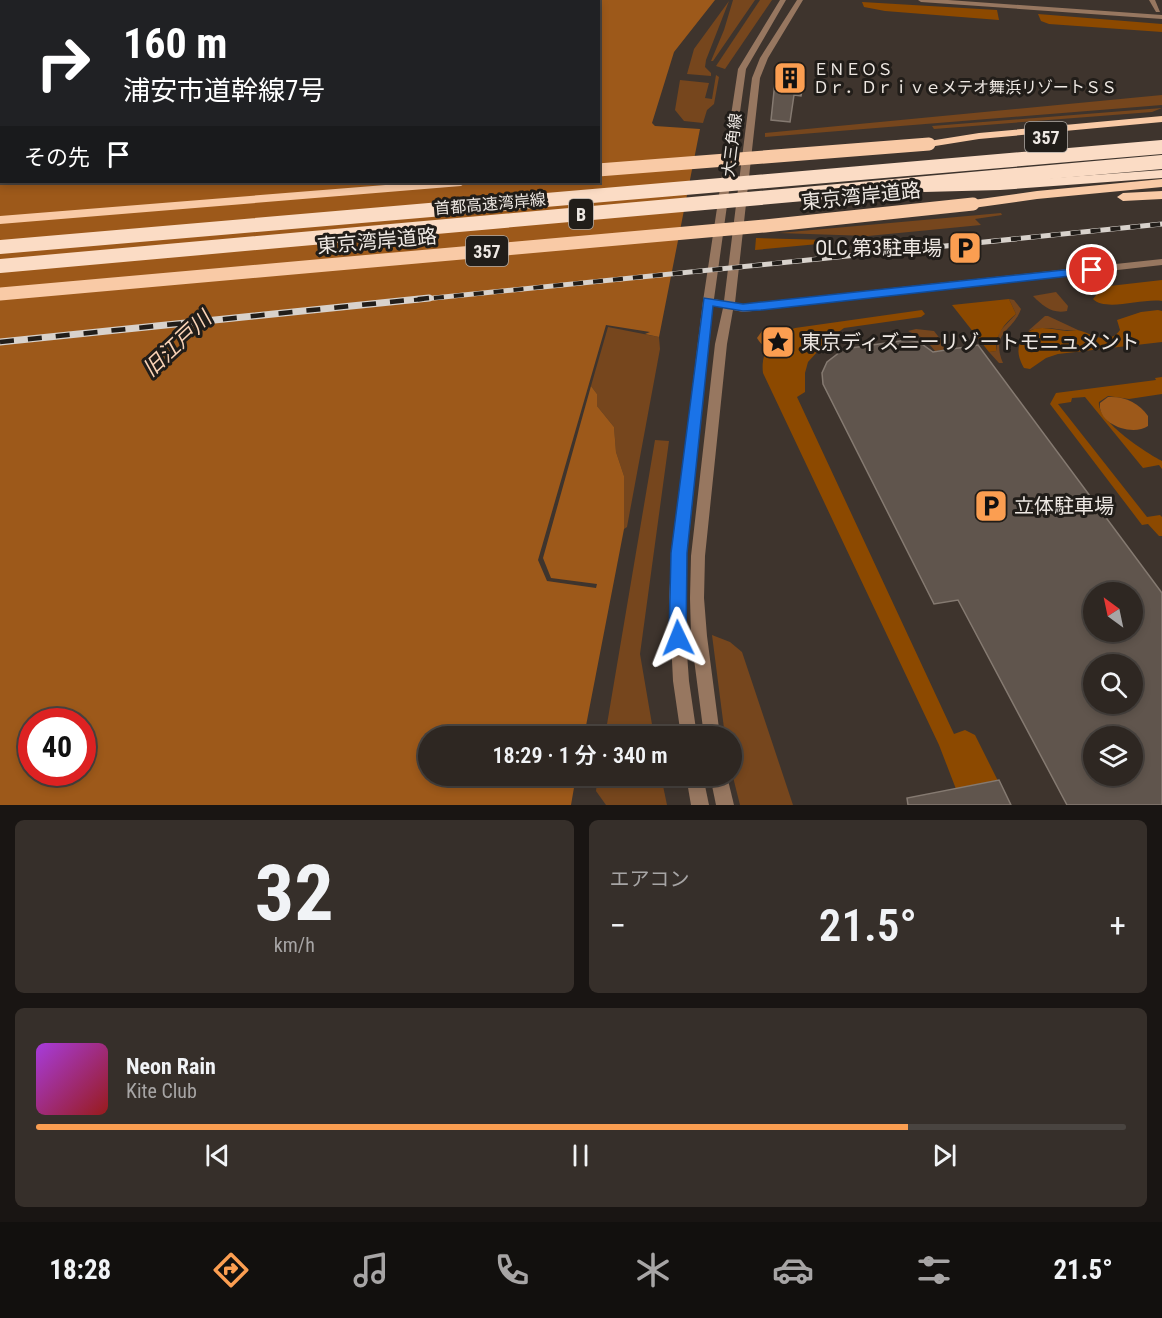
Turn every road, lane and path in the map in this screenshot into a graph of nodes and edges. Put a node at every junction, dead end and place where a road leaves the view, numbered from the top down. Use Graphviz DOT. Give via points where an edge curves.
graph roads {
  1 [pos="783,0"];
  2 [pos="800,0"];
  3 [pos="921,0"];
  4 [pos="1003,0"];
  5 [pos="1152,0"];
  6 [pos="1161,13"];
  7 [pos="1159,122"];
  8 [pos="1162,147"];
  9 [pos="1162,162"];
  10 [pos="600,170"];
  11 [pos="1162,174"];
  12 [pos="449,183"];
  13 [pos="1162,183"];
  14 [pos="885,187"];
  15 [pos="1162,195"];
  16 [pos="973,204"];
  17 [pos="0,220"];
  18 [pos="0,248"];
  19 [pos="1162,262"];
  20 [pos="0,266"];
  21 [pos="0,294"];
  22 [pos="708,301"];
  23 [pos="729,305"];
  24 [pos="687,726"];
  25 [pos="711,726"];
  26 [pos="696,786"];
  27 [pos="721,786"];
  28 [pos="700,805"];
  29 [pos="725,805"];
  1 -- 22 [label="street, 大三角線" via="742,69"];
  2 -- 23 [label="street, 大三角線" via="756,78"];
  3 -- 6 [label="street"];
  4 -- 6 [label="street"];
  5 -- 6 [label="street"];
  7 -- 10 [label="highway, 357, bridge"];
  8 -- 18 [label="highway, 首都高速湾岸線 / B, bridge"];
  9 -- 14 [label="highway, 首都高速湾岸線 / B, bridge"];
  11 -- 14 [label="highway, bridge" via="1000,186"];
  12 -- 17 [label="highway"];
  13 -- 16 [label="highway, 東京湾岸道路 / 357"];
  14 -- 20 [label="highway, 首都高速湾岸線 / B, bridge"];
  15 -- 16 [label="highway, 東京湾岸道路 / 357"];
  16 -- 21 [label="highway, 東京湾岸道路 / 357, bridge"];
  19 -- 23 [label="street" via="743,308"];
  22 -- 23 [label="street"];
  22 -- 24 [label="street, 大三角線" via="676,598"];
  23 -- 25 [label="street, 大三角線" via="721,344 698,556 699,636"];
  26 -- 28 [label="street"];
  27 -- 29 [label="street"];
}
